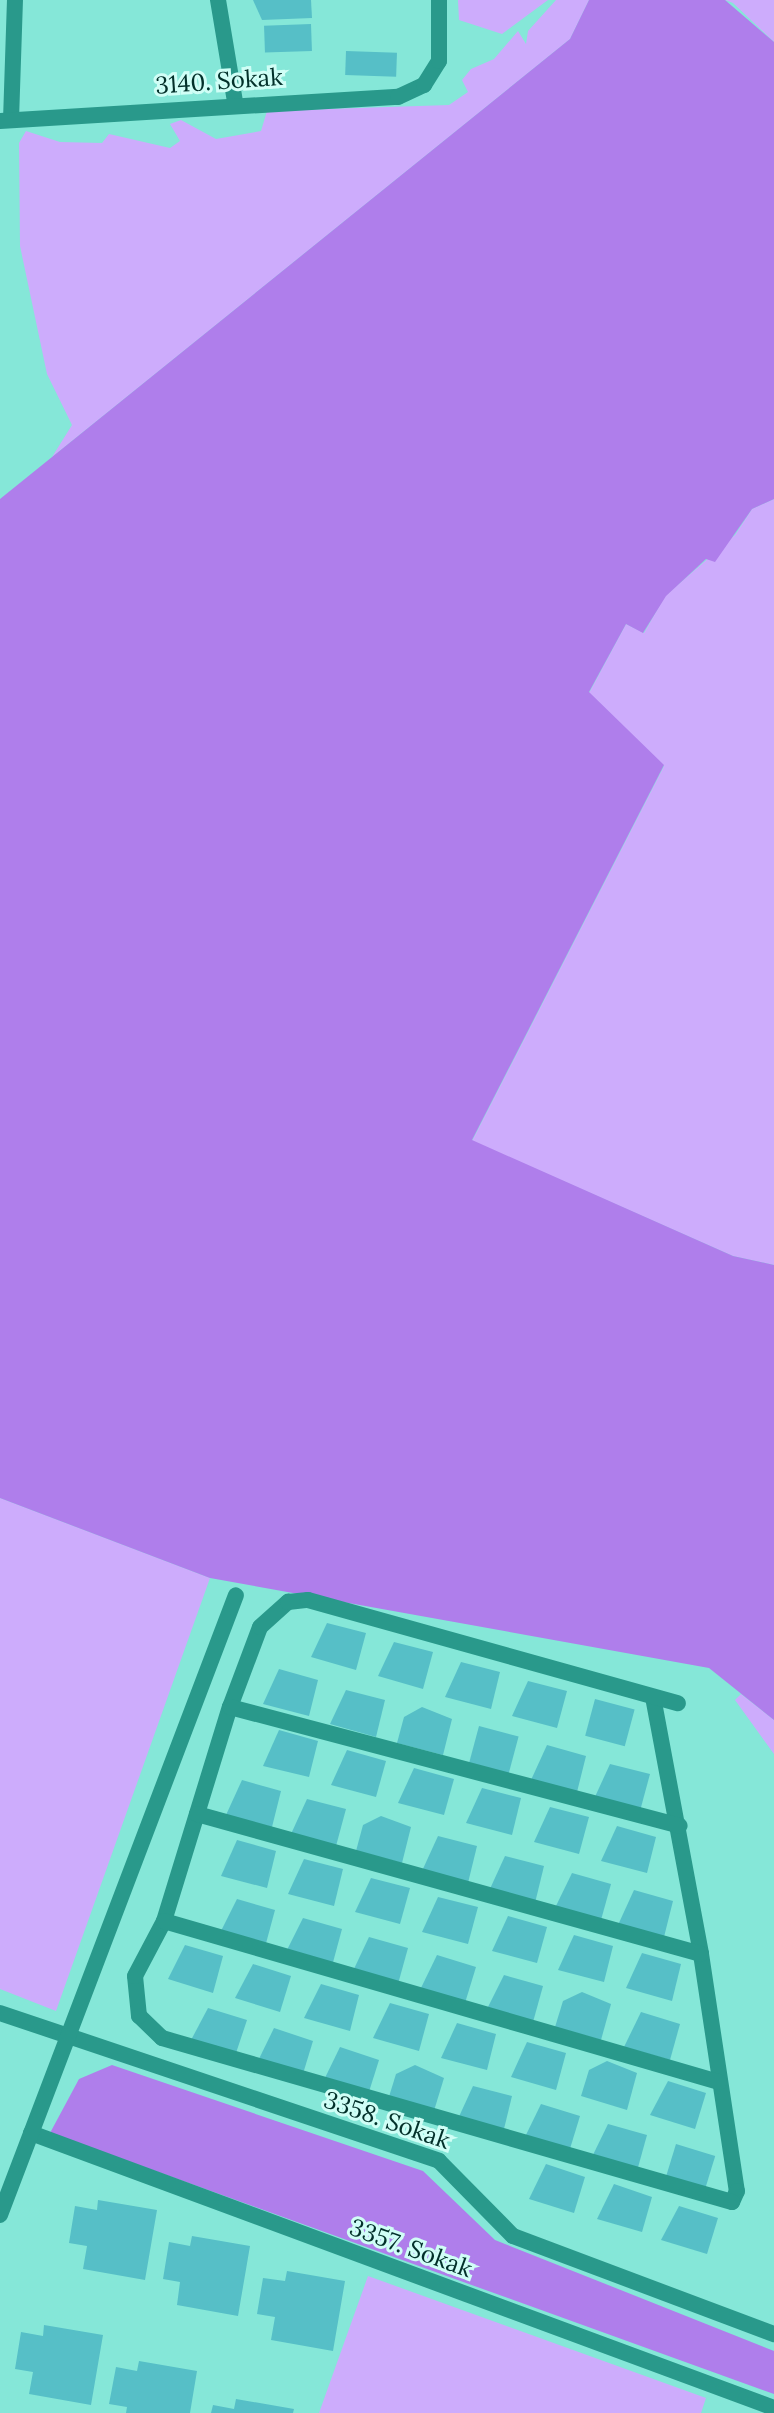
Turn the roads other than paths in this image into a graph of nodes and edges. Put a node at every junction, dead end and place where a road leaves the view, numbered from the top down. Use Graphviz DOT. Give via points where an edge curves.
graph roads {
  1 [pos="15,0"];
  2 [pos="218,0"];
  3 [pos="439,0"];
  4 [pos="235,102"];
  5 [pos="6,120"];
  6 [pos="236,1595"];
  7 [pos="653,1697"];
  8 [pos="678,1703"];
  9 [pos="230,1707"];
  10 [pos="197,1814"];
  11 [pos="680,1826"];
  12 [pos="164,1921"];
  13 [pos="701,1954"];
  14 [pos="0,2013"];
  15 [pos="67,2040"];
  16 [pos="719,2082"];
  17 [pos="31,2133"];
  18 [pos="0,2215"];
  19 [pos="774,2334"];
  20 [pos="774,2408"];
  1 -- 5 [label="street"];
  2 -- 4 [label="street"];
  3 -- 4 [label="street, 3140. Sokak" via="444,34 433,73 398,97"];
  4 -- 5 [label="street, 3140. Sokak"];
  6 -- 15 [label="street"];
  7 -- 8 [label="street"];
  7 -- 9 [label="street" via="308,1600 288,1602 260,1627"];
  7 -- 11 [label="street"];
  9 -- 10 [label="street"];
  9 -- 11 [label="street"];
  10 -- 12 [label="street"];
  10 -- 13 [label="street"];
  11 -- 13 [label="street"];
  12 -- 16 [label="street"];
  12 -- 16 [label="street" via="131,1995 139,2016 162,2038 720,2203 737,2191"];
  13 -- 16 [label="street"];
  14 -- 15 [label="street, 3358. Sokak"];
  15 -- 17 [label="street"];
  15 -- 19 [label="street, 3358. Sokak" via="448,2165 513,2236"];
  17 -- 18 [label="street"];
  17 -- 20 [label="street, 3357. Sokak"];
}
